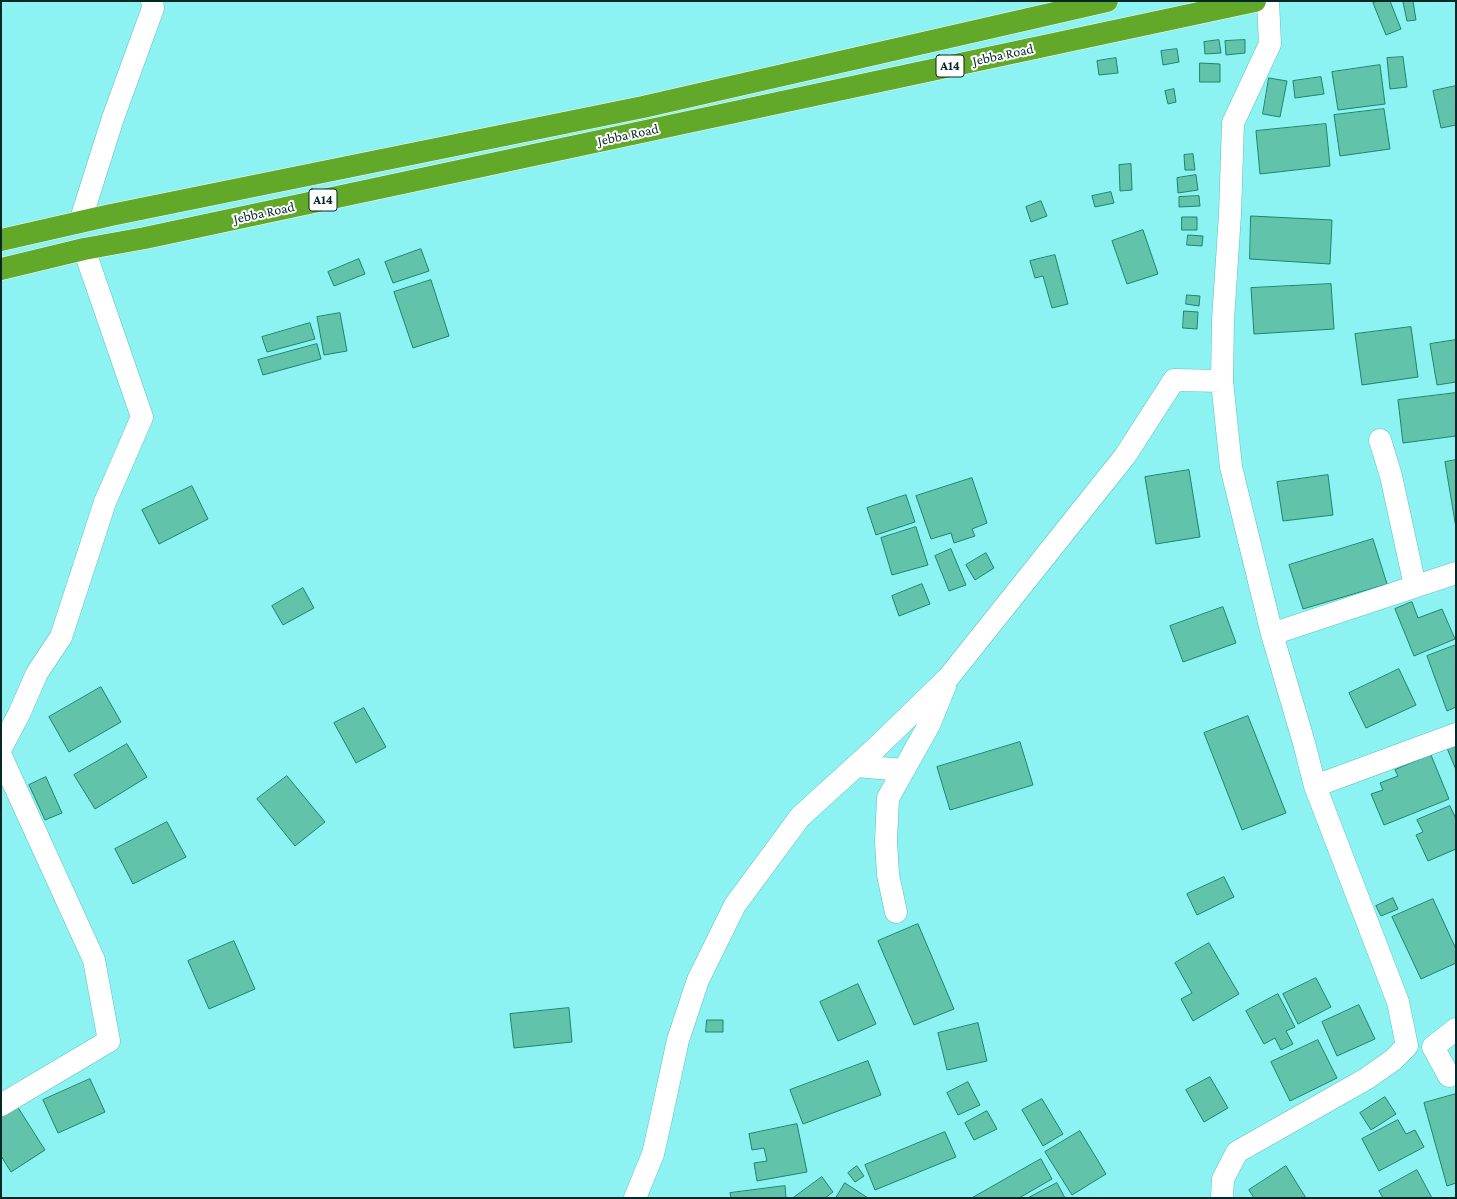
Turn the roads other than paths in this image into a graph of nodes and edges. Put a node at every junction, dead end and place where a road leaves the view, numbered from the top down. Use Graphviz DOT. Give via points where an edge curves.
graph roads {
  1 [pos="152,1"];
  2 [pos="1107,1"];
  3 [pos="1255,1"];
  4 [pos="1268,1"];
  5 [pos="80,222"];
  6 [pos="1,240"];
  7 [pos="84,249"];
  8 [pos="1,268"];
  9 [pos="1222,380"];
  10 [pos="1380,440"];
  11 [pos="1456,574"];
  12 [pos="1415,586"];
  13 [pos="1272,634"];
  14 [pos="948,678"];
  15 [pos="1456,734"];
  16 [pos="1,748"];
  17 [pos="1,756"];
  18 [pos="857,766"];
  19 [pos="903,770"];
  20 [pos="1315,786"];
  21 [pos="896,912"];
  22 [pos="1456,1029"];
  23 [pos="1449,1076"];
  24 [pos="1,1105"];
  25 [pos="635,1198"];
  26 [pos="1222,1198"];
  1 -- 5 [label="street" via="153,8 113,118"];
  2 -- 5 [label="highway, Jebba Road / A14" via="643,106"];
  3 -- 7 [label="highway, Jebba Road / A14"];
  4 -- 9 [label="street" via="1270,44 1233,123"];
  5 -- 6 [label="highway, Jebba Road / A14"];
  7 -- 8 [label="highway, Jebba Road / A14"];
  7 -- 16 [label="street" via="142,417 105,502 61,637 37,673"];
  9 -- 13 [label="street" via="1232,468"];
  9 -- 14 [label="street" via="1174,380 1125,456"];
  10 -- 12 [label="street" via="1392,476"];
  11 -- 12 [label="street"];
  12 -- 13 [label="street"];
  13 -- 20 [label="street"];
  14 -- 18 [label="street"];
  14 -- 19 [label="street" via="929,725"];
  15 -- 20 [label="street"];
  17 -- 24 [label="street" via="94,960 109,1041"];
  18 -- 19 [label="street"];
  18 -- 25 [label="street" via="800,817 735,905 698,980 678,1040 652,1154"];
  19 -- 21 [label="street" via="888,798 888,875"];
  20 -- 26 [label="street" via="1398,1002 1406,1046 1393,1060 1366,1079 1237,1152 1223,1179"];
  22 -- 23 [label="street" via="1433,1047"];
}
